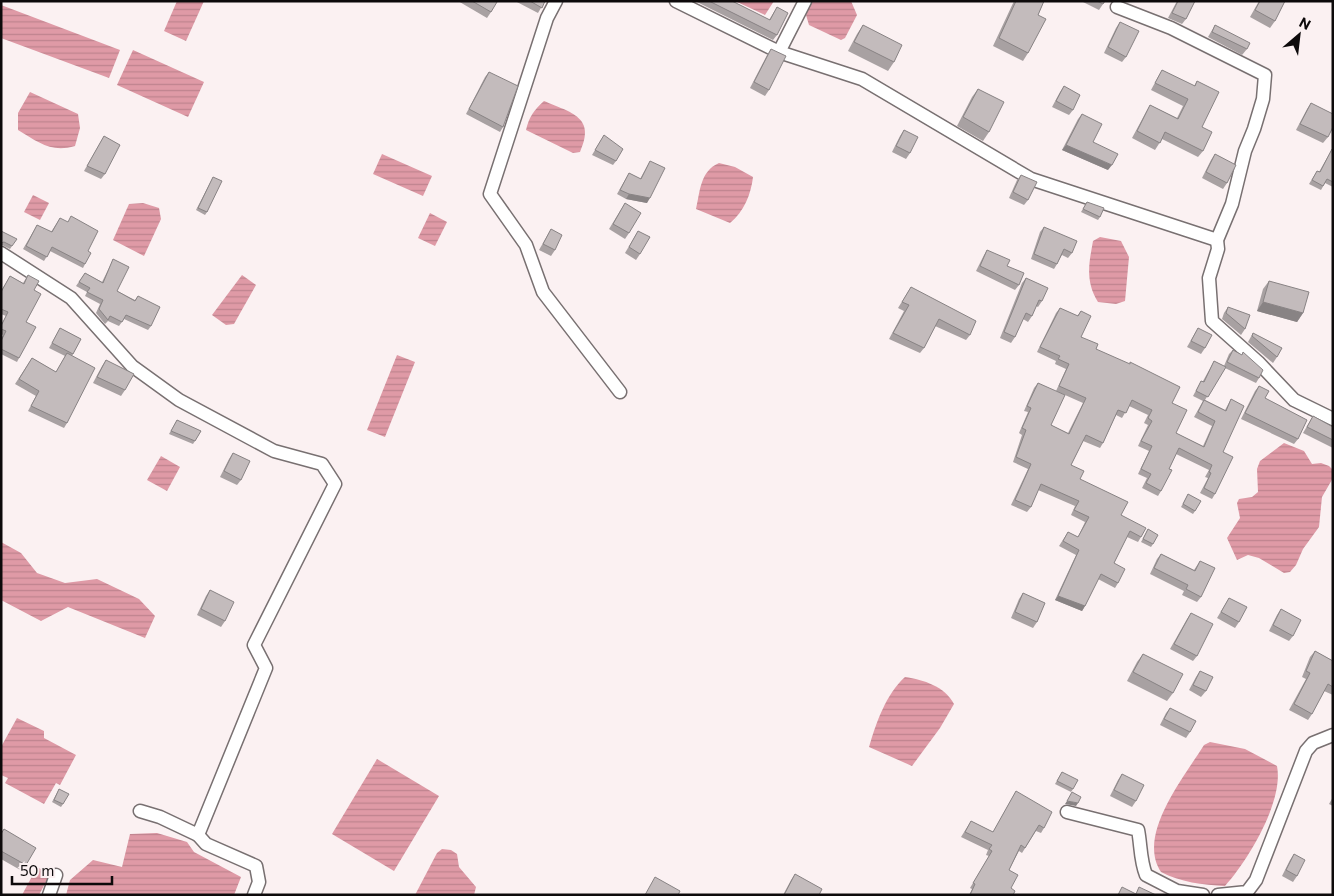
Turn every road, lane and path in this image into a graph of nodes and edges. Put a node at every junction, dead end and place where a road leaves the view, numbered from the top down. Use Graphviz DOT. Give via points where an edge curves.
graph roads {
  1 [pos="556,1"];
  2 [pos="676,1"];
  3 [pos="805,1"];
  4 [pos="1117,7"];
  5 [pos="779,52"];
  6 [pos="1217,240"];
  7 [pos="1,253"];
  8 [pos="620,392"];
  9 [pos="1333,419"];
  10 [pos="1333,735"];
  11 [pos="140,811"];
  12 [pos="1067,812"];
  13 [pos="198,834"];
  14 [pos="56,875"];
  15 [pos="49,895"];
  16 [pos="254,895"];
  17 [pos="1203,895"];
  18 [pos="1218,895"];
  1 -- 8 [label="street" via="547,18 490,194 526,245 543,292"];
  2 -- 5 [label="street"];
  3 -- 5 [label="street"];
  4 -- 6 [label="street" via="1171,28 1266,75 1257,122 1245,151 1232,204"];
  5 -- 6 [label="street" via="862,79 1031,179"];
  6 -- 9 [label="street" via="1218,249 1209,278 1212,321 1294,400"];
  7 -- 13 [label="street" via="71,298 132,366 179,400 274,451 322,464 335,484 254,645 266,668"];
  10 -- 18 [label="street" via="1313,743 1306,751 1256,880 1247,892"];
  11 -- 13 [label="street"];
  12 -- 17 [label="street" via="1138,830 1146,875 1177,890"];
  13 -- 16 [label="street" via="206,844 256,866 259,882"];
  14 -- 15 [label="street"];
}
